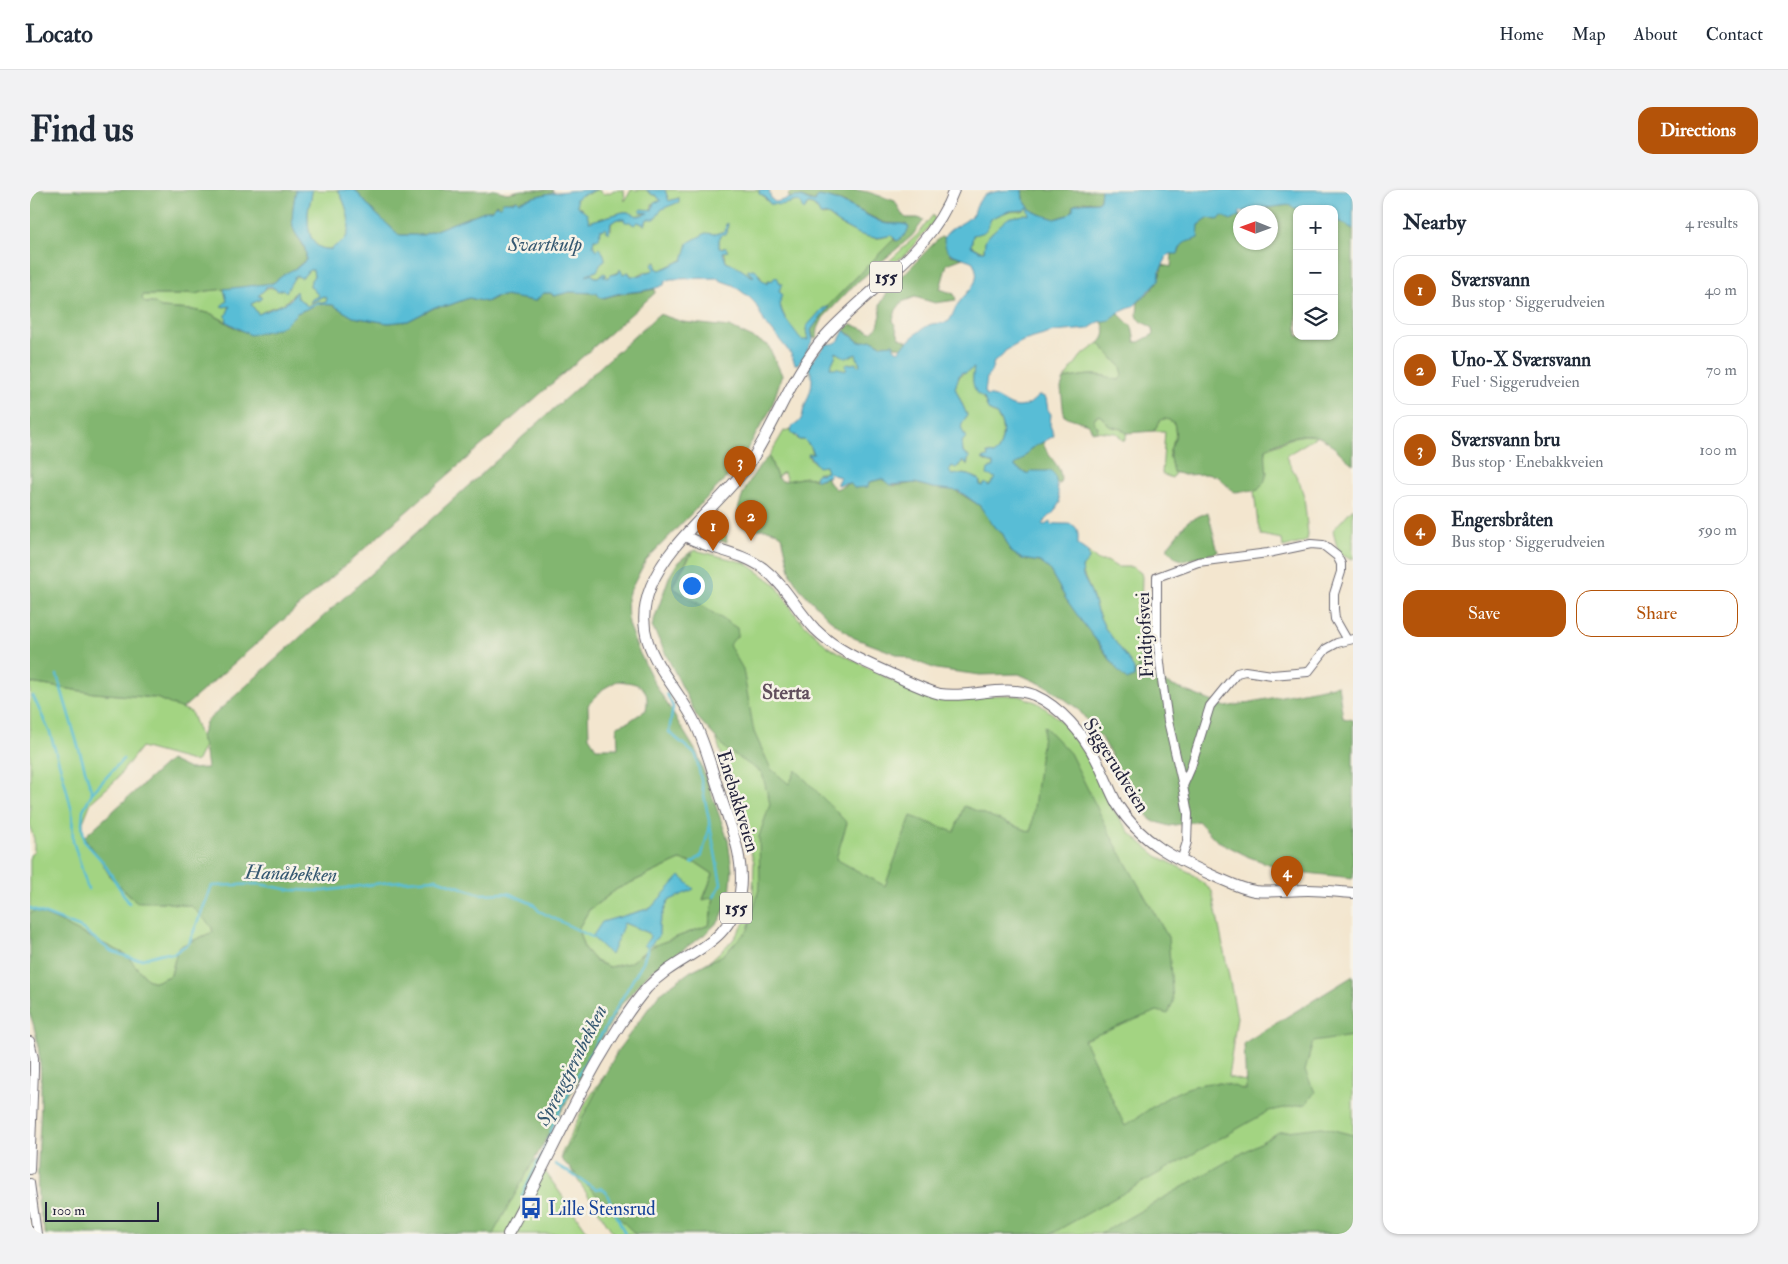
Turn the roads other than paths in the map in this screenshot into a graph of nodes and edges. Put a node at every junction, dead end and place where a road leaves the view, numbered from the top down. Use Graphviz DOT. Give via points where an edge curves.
graph roads {
  1 [pos="954,190"];
  2 [pos="685,536"];
  3 [pos="1350,640"];
  4 [pos="1183,786"];
  5 [pos="1181,861"];
  6 [pos="1353,893"];
  7 [pos="30,1041"];
  8 [pos="30,1170"];
  9 [pos="30,1183"];
  10 [pos="37,1234"];
  11 [pos="508,1234"];
  1 -- 2 [label="main road, Enebakkveien / 155" via="944,214 927,237 836,325 806,360 748,465"];
  2 -- 5 [label="main road, Siggerudveien" via="758,565 779,583 819,632 866,663 940,694 1011,690 1047,702 1066,718 1087,745 1118,804 1132,823 1158,848"];
  2 -- 11 [label="main road, Enebakkveien / 155" via="650,589 644,614 645,634 655,660 691,716 706,751 739,860 737,903 723,932 660,976 624,1018 582,1090"];
  3 -- 4 [label="street" via="1326,649 1308,672 1237,673 1210,706"];
  3 -- 4 [label="street, Fridtjofsvei" via="1339,627 1334,609 1341,564 1324,545 1311,544 1198,562 1157,577 1157,636 1162,680"];
  4 -- 5 [label="street, Fridtjofsvei" via="1189,826"];
  5 -- 6 [label="main road, Siggerudveien" via="1255,891"];
  7 -- 8 [label="street" via="34,1071"];
  9 -- 10 [label="street"];
}
